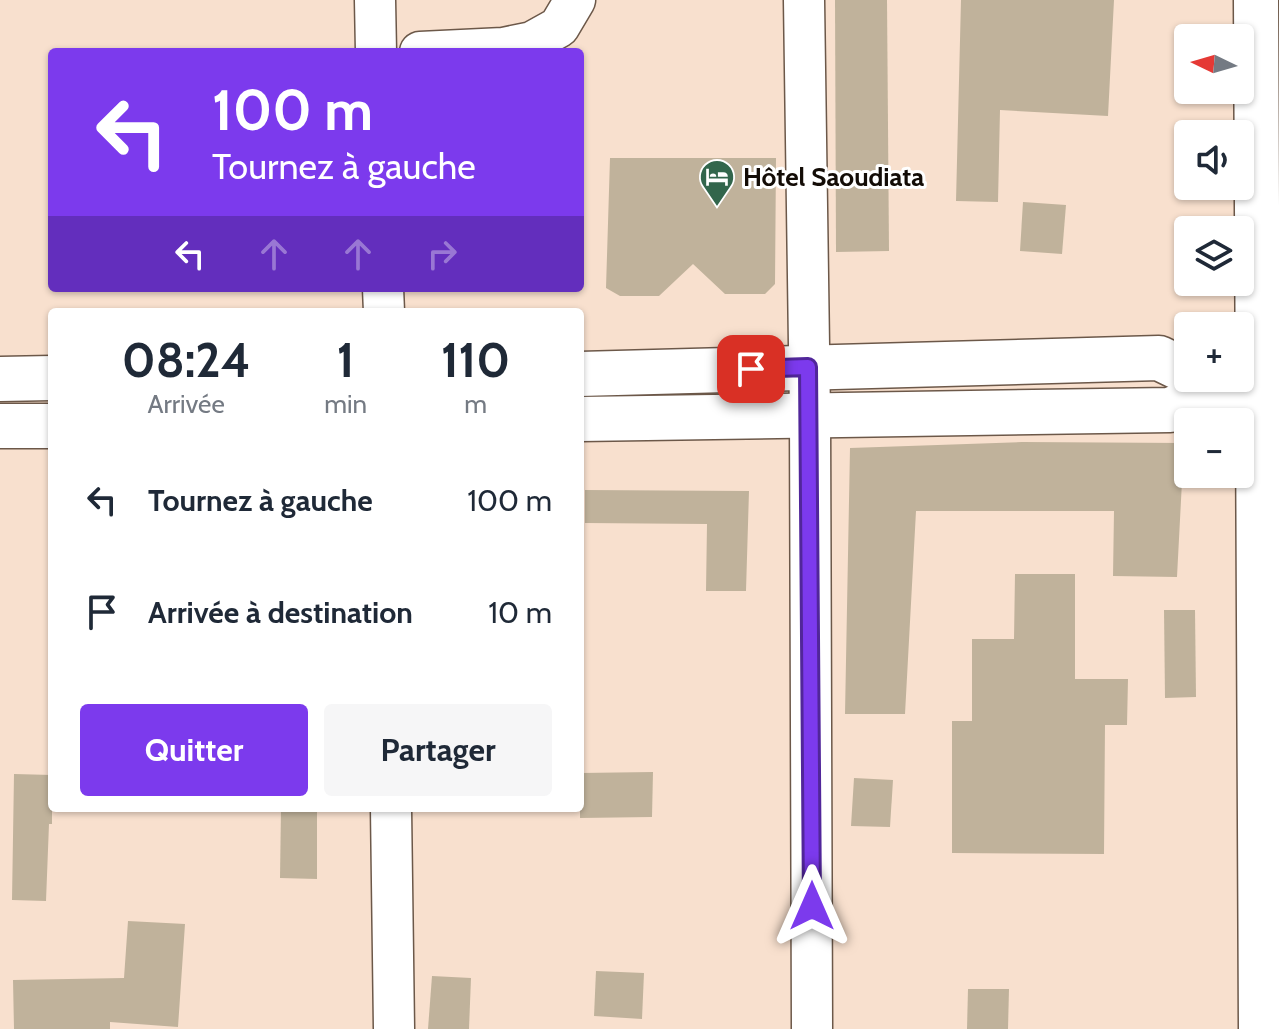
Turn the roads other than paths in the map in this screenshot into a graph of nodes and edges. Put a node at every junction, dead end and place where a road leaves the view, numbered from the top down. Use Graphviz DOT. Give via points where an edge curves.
graph roads {
  1 [pos="375,0"];
  2 [pos="575,0"];
  3 [pos="804,0"];
  4 [pos="1256,0"];
  5 [pos="376,48"];
  6 [pos="503,48"];
  7 [pos="808,367"];
  8 [pos="584,374"];
  9 [pos="48,378"];
  10 [pos="0,379"];
  11 [pos="1240,394"];
  12 [pos="810,415"];
  13 [pos="584,419"];
  14 [pos="0,426"];
  15 [pos="48,426"];
  16 [pos="391,812"];
  17 [pos="394,1029"];
  18 [pos="812,1029"];
  19 [pos="1261,1029"];
  1 -- 5 [label="street"];
  2 -- 6 [label="street" via="559,27 532,42"];
  3 -- 7 [label="street"];
  4 -- 11 [label="main road"];
  7 -- 8 [label="main road"];
  7 -- 11 [label="main road" via="1159,358"];
  7 -- 12 [label="street"];
  9 -- 10 [label="main road"];
  11 -- 12 [label="main road" via="1170,410"];
  11 -- 19 [label="main road"];
  12 -- 13 [label="main road"];
  12 -- 18 [label="street"];
  14 -- 15 [label="main road"];
  16 -- 17 [label="street"];
}
